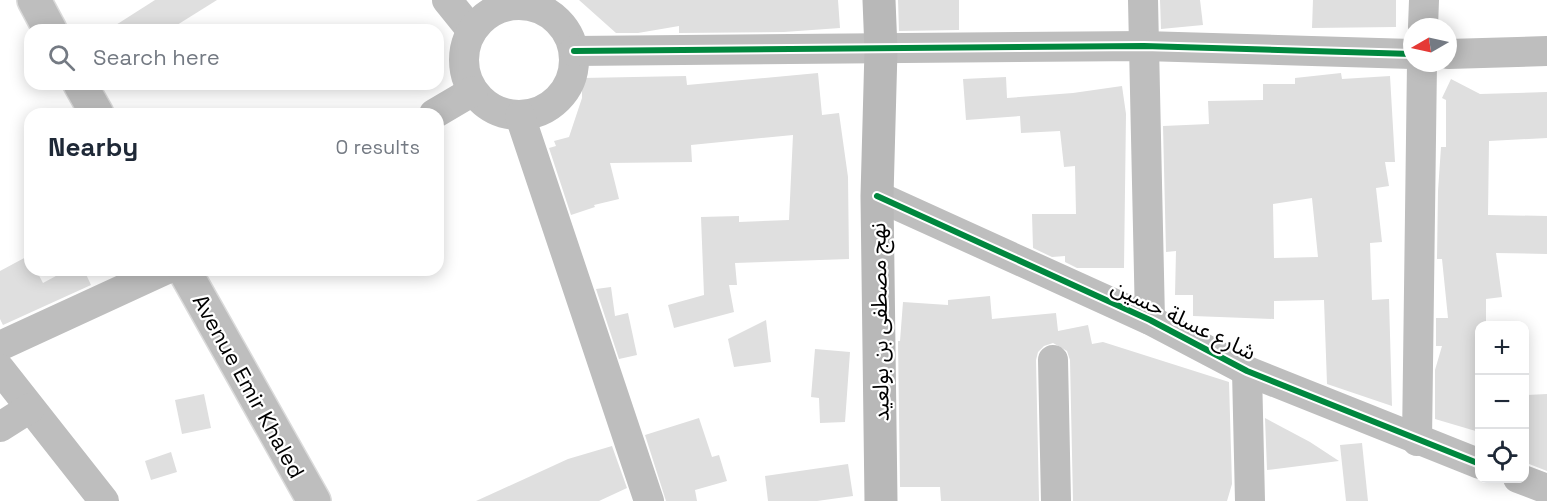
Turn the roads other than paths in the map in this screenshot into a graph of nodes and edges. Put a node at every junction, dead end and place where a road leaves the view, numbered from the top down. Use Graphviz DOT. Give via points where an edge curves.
graph roads {
  1 [pos="34,0"];
  2 [pos="447,0"];
  3 [pos="879,0"];
  4 [pos="1143,0"];
  5 [pos="1424,0"];
  6 [pos="521,2"];
  7 [pos="1423,18"];
  8 [pos="48,24"];
  9 [pos="472,31"];
  10 [pos="571,42"];
  11 [pos="1144,46"];
  12 [pos="881,50"];
  13 [pos="1547,51"];
  14 [pos="1403,54"];
  15 [pos="1457,54"];
  16 [pos="1422,72"];
  17 [pos="84,90"];
  18 [pos="473,91"];
  19 [pos="94,108"];
  20 [pos="444,108"];
  21 [pos="520,116"];
  22 [pos="877,196"];
  23 [pos="152,276"];
  24 [pos="187,276"];
  25 [pos="1150,320"];
  26 [pos="0,346"];
  27 [pos="1053,360"];
  28 [pos="0,369"];
  29 [pos="1247,371"];
  30 [pos="30,408"];
  31 [pos="0,427"];
  32 [pos="1418,441"];
  33 [pos="1475,462"];
  34 [pos="1529,482"];
  35 [pos="1547,489"];
  36 [pos="104,501"];
  37 [pos="314,501"];
  38 [pos="649,501"];
  39 [pos="881,501"];
  40 [pos="1056,501"];
  41 [pos="1250,501"];
  1 -- 8 [label="main road"];
  2 -- 9 [label="street"];
  3 -- 12 [label="main road, نهج مصطفى بن بولعيد"];
  4 -- 11 [label="street"];
  5 -- 7 [label="street"];
  6 -- 9 [label="street" via="485,16"];
  6 -- 10 [label="street" via="555,17"];
  9 -- 18 [label="street" via="464,69"];
  10 -- 12 [label="street" via="639,50"];
  10 -- 21 [label="street" via="574,69 568,88 556,103 539,113"];
  11 -- 12 [label="street"];
  11 -- 14 [label="street"];
  11 -- 25 [label="street"];
  12 -- 22 [label="main road, نهج مصطفى بن بولعيد"];
  13 -- 15 [label="street"];
  16 -- 32 [label="street"];
  17 -- 19 [label="main road"];
  18 -- 20 [label="street"];
  18 -- 21 [label="street" via="486,105 504,114"];
  21 -- 38 [label="street"];
  22 -- 25 [label="street, شارع عسلة حسين"];
  22 -- 39 [label="main road, نهج مصطفى بن بولعيد"];
  23 -- 26 [label="street"];
  24 -- 37 [label="main road, Avenue Emir Khaled"];
  25 -- 29 [label="street, شارع عسلة حسين"];
  27 -- 40 [label="street"];
  28 -- 30 [label="street"];
  29 -- 32 [label="street, شارع عسلة حسين"];
  29 -- 41 [label="street"];
  30 -- 31 [label="street"];
  30 -- 36 [label="street"];
  32 -- 33 [label="street, شارع عسلة حسين"];
  34 -- 35 [label="street"];
}
